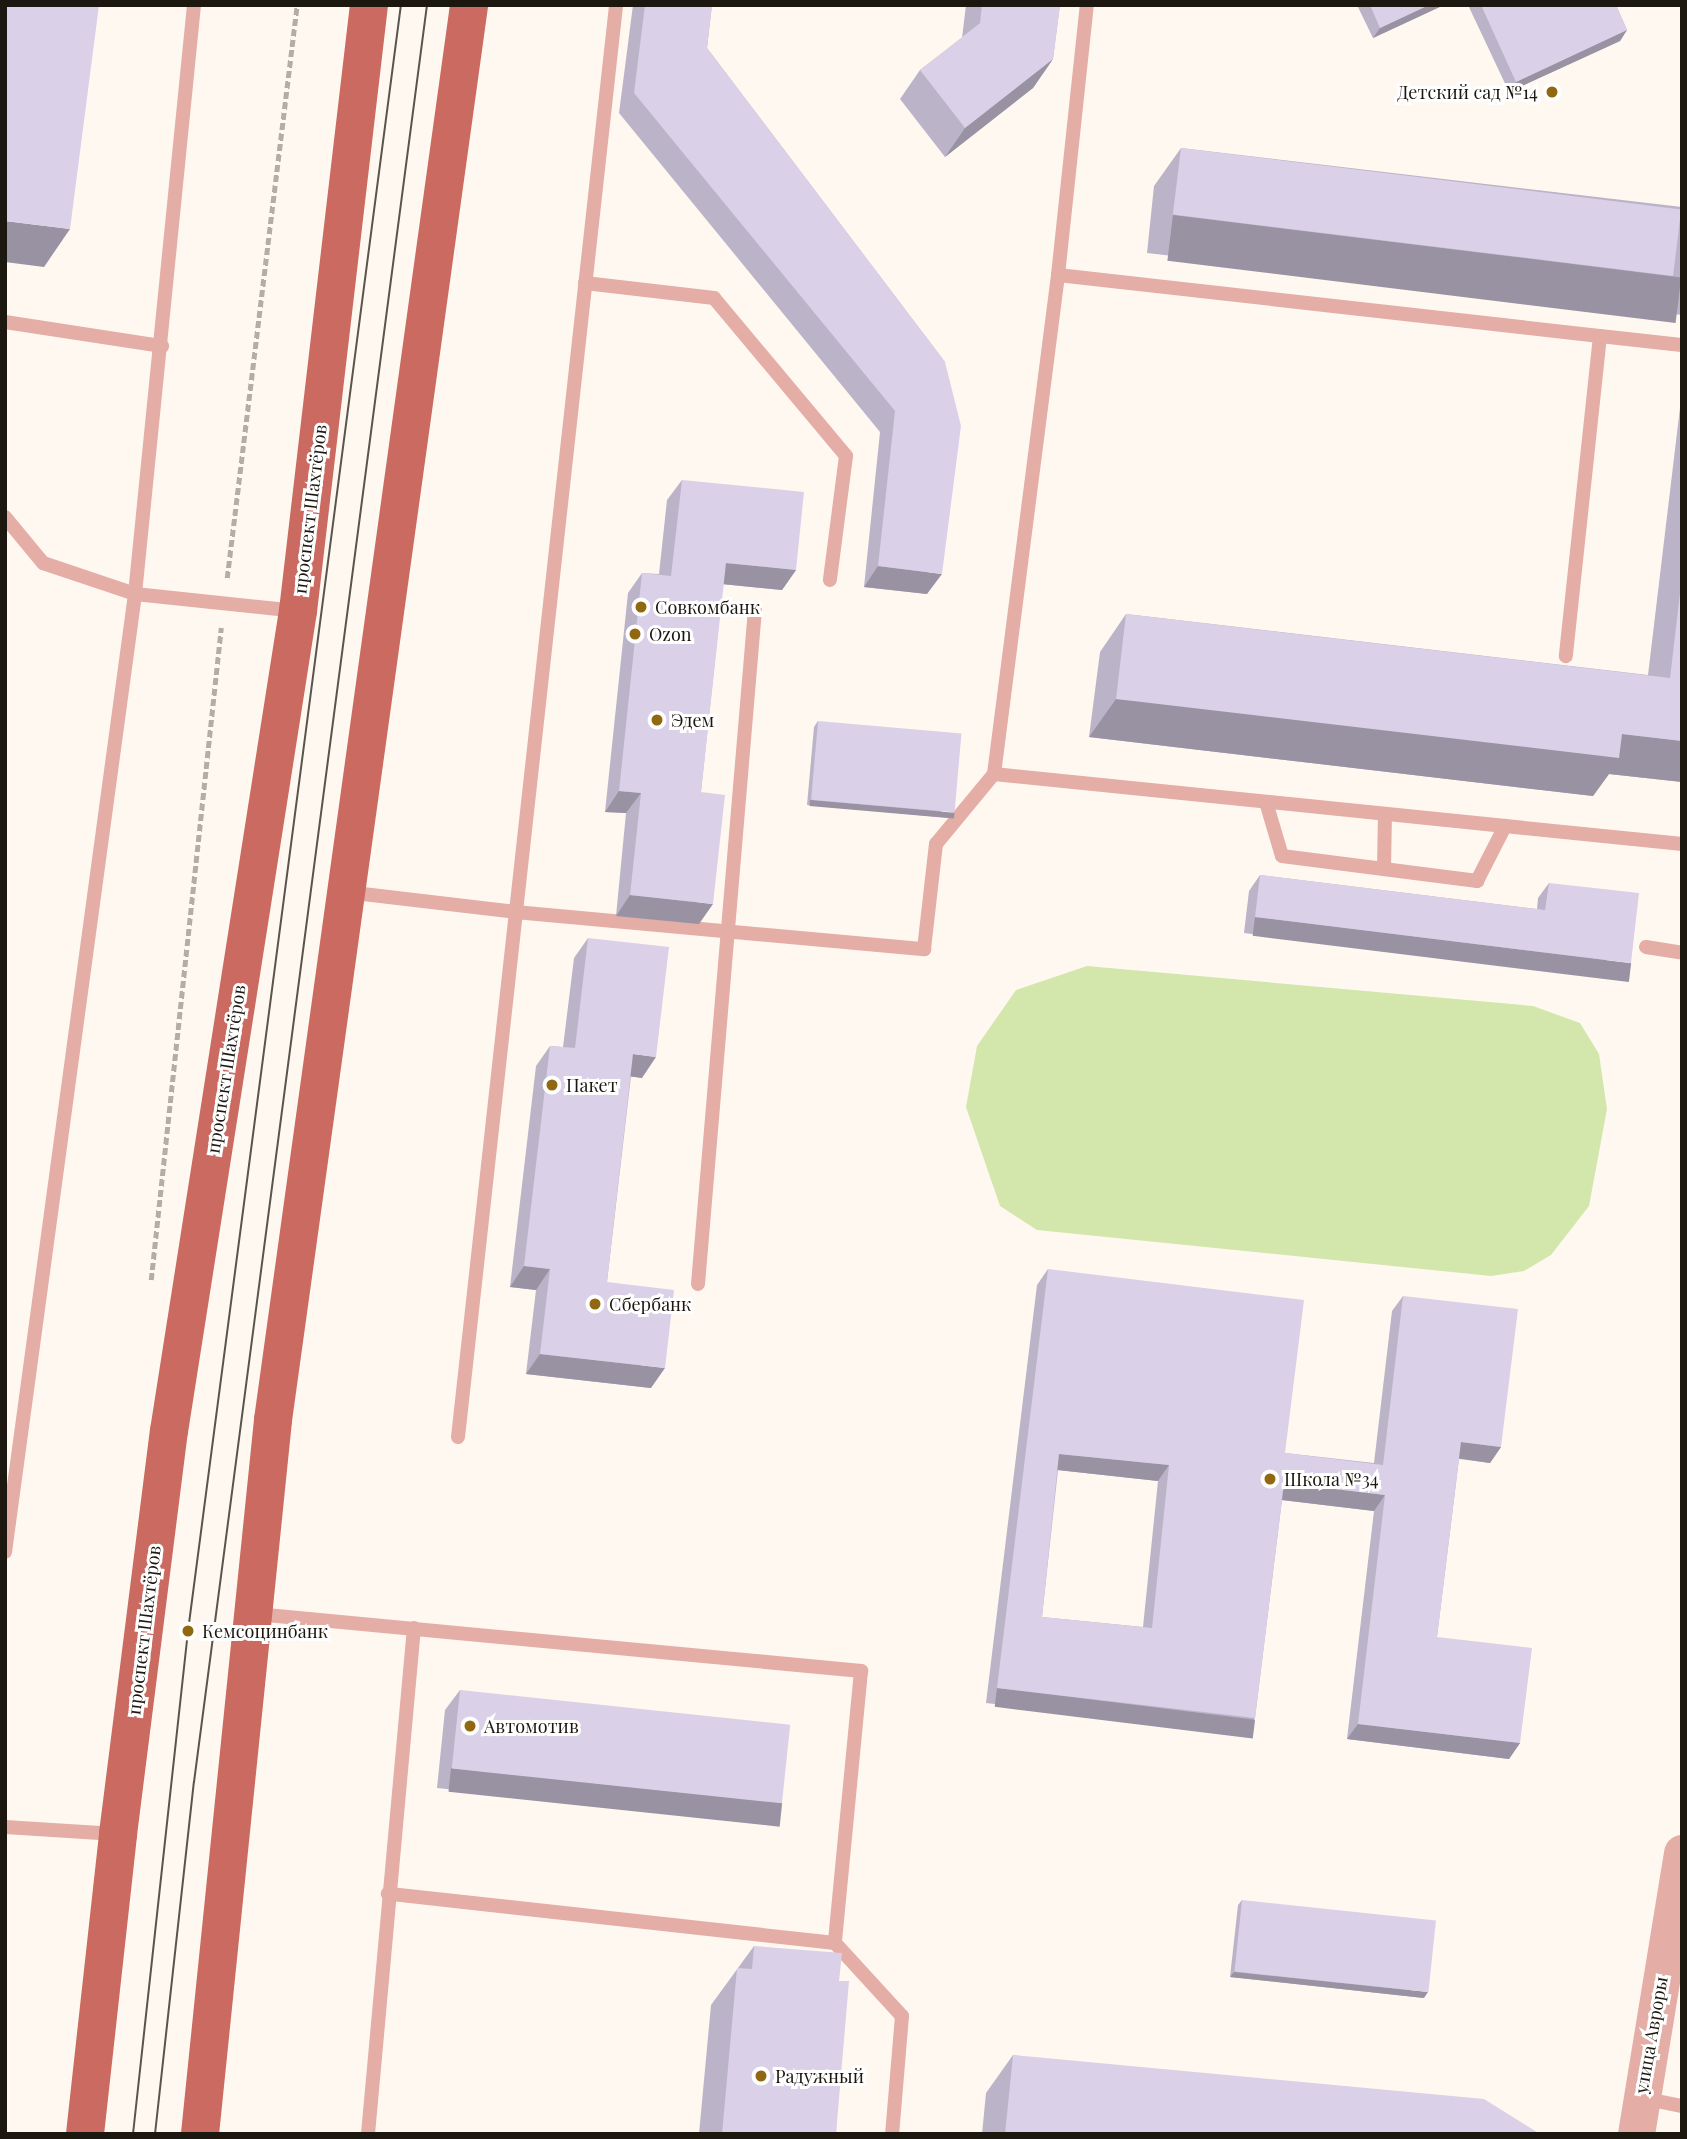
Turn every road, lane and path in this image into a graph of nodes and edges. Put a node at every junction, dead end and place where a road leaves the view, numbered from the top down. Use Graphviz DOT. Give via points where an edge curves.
graph roads {
  1 [pos="194,5"];
  2 [pos="297,5"];
  3 [pos="369,5"];
  4 [pos="469,5"];
  5 [pos="616,5"];
  6 [pos="1087,5"];
  7 [pos="1058,275"];
  8 [pos="585,283"];
  9 [pos="5,322"];
  10 [pos="1600,337"];
  11 [pos="1682,345"];
  12 [pos="162,346"];
  13 [pos="5,517"];
  14 [pos="830,580"];
  15 [pos="135,594"];
  16 [pos="224,604"];
  17 [pos="755,610"];
  18 [pos="298,611"];
  19 [pos="1566,656"];
  20 [pos="994,774"];
  21 [pos="1266,802"];
  22 [pos="1385,814"];
  23 [pos="1505,826"];
  24 [pos="1682,844"];
  25 [pos="1384,869"];
  26 [pos="346,892"];
  27 [pos="515,912"];
  28 [pos="729,931"];
  29 [pos="1646,947"];
  30 [pos="1682,953"];
  31 [pos="698,1284"];
  32 [pos="149,1294"];
  33 [pos="457,1437"];
  34 [pos="5,1552"];
  35 [pos="254,1614"];
  36 [pos="414,1628"];
  37 [pos="5,1827"];
  38 [pos="118,1834"];
  39 [pos="1682,1853"];
  40 [pos="388,1894"];
  41 [pos="835,1943"];
  42 [pos="1640,2098"];
  43 [pos="1682,2106"];
  44 [pos="85,2134"];
  45 [pos="200,2134"];
  46 [pos="368,2134"];
  47 [pos="892,2134"];
  48 [pos="1636,2134"];
  1 -- 12 [label="lane"];
  2 -- 16 [label="path"];
  3 -- 18 [label="main road, проспект Шахтёров"];
  4 -- 26 [label="main road"];
  5 -- 8 [label="lane"];
  6 -- 7 [label="lane"];
  7 -- 10 [label="lane"];
  7 -- 20 [label="lane"];
  8 -- 14 [label="lane" via="714,298 846,456"];
  8 -- 27 [label="lane"];
  9 -- 12 [label="lane"];
  10 -- 11 [label="lane"];
  10 -- 19 [label="lane"];
  12 -- 15 [label="lane"];
  13 -- 15 [label="lane" via="43,563"];
  15 -- 16 [label="lane"];
  15 -- 34 [label="lane"];
  16 -- 18 [label="lane"];
  16 -- 32 [label="path"];
  17 -- 28 [label="lane"];
  18 -- 38 [label="main road, проспект Шахтёров" via="169,1431"];
  20 -- 21 [label="lane"];
  20 -- 28 [label="lane" via="936,844 924,949"];
  21 -- 22 [label="lane"];
  21 -- 25 [label="lane" via="1282,856"];
  22 -- 23 [label="lane"];
  22 -- 25 [label="lane"];
  23 -- 24 [label="lane"];
  23 -- 25 [label="lane" via="1477,881"];
  26 -- 27 [label="lane"];
  26 -- 35 [label="main road" via="273,1420"];
  27 -- 28 [label="lane"];
  27 -- 33 [label="lane"];
  28 -- 31 [label="lane"];
  29 -- 30 [label="lane"];
  35 -- 36 [label="lane"];
  35 -- 45 [label="main road"];
  36 -- 40 [label="lane"];
  36 -- 41 [label="lane" via="862,1671"];
  37 -- 38 [label="lane"];
  38 -- 44 [label="main road, проспект Шахтёров"];
  39 -- 42 [label="street, улица Авроры"];
  40 -- 41 [label="lane"];
  40 -- 46 [label="lane"];
  41 -- 47 [label="lane" via="902,2016"];
  42 -- 43 [label="lane"];
  42 -- 48 [label="street, улица Авроры"];
}
